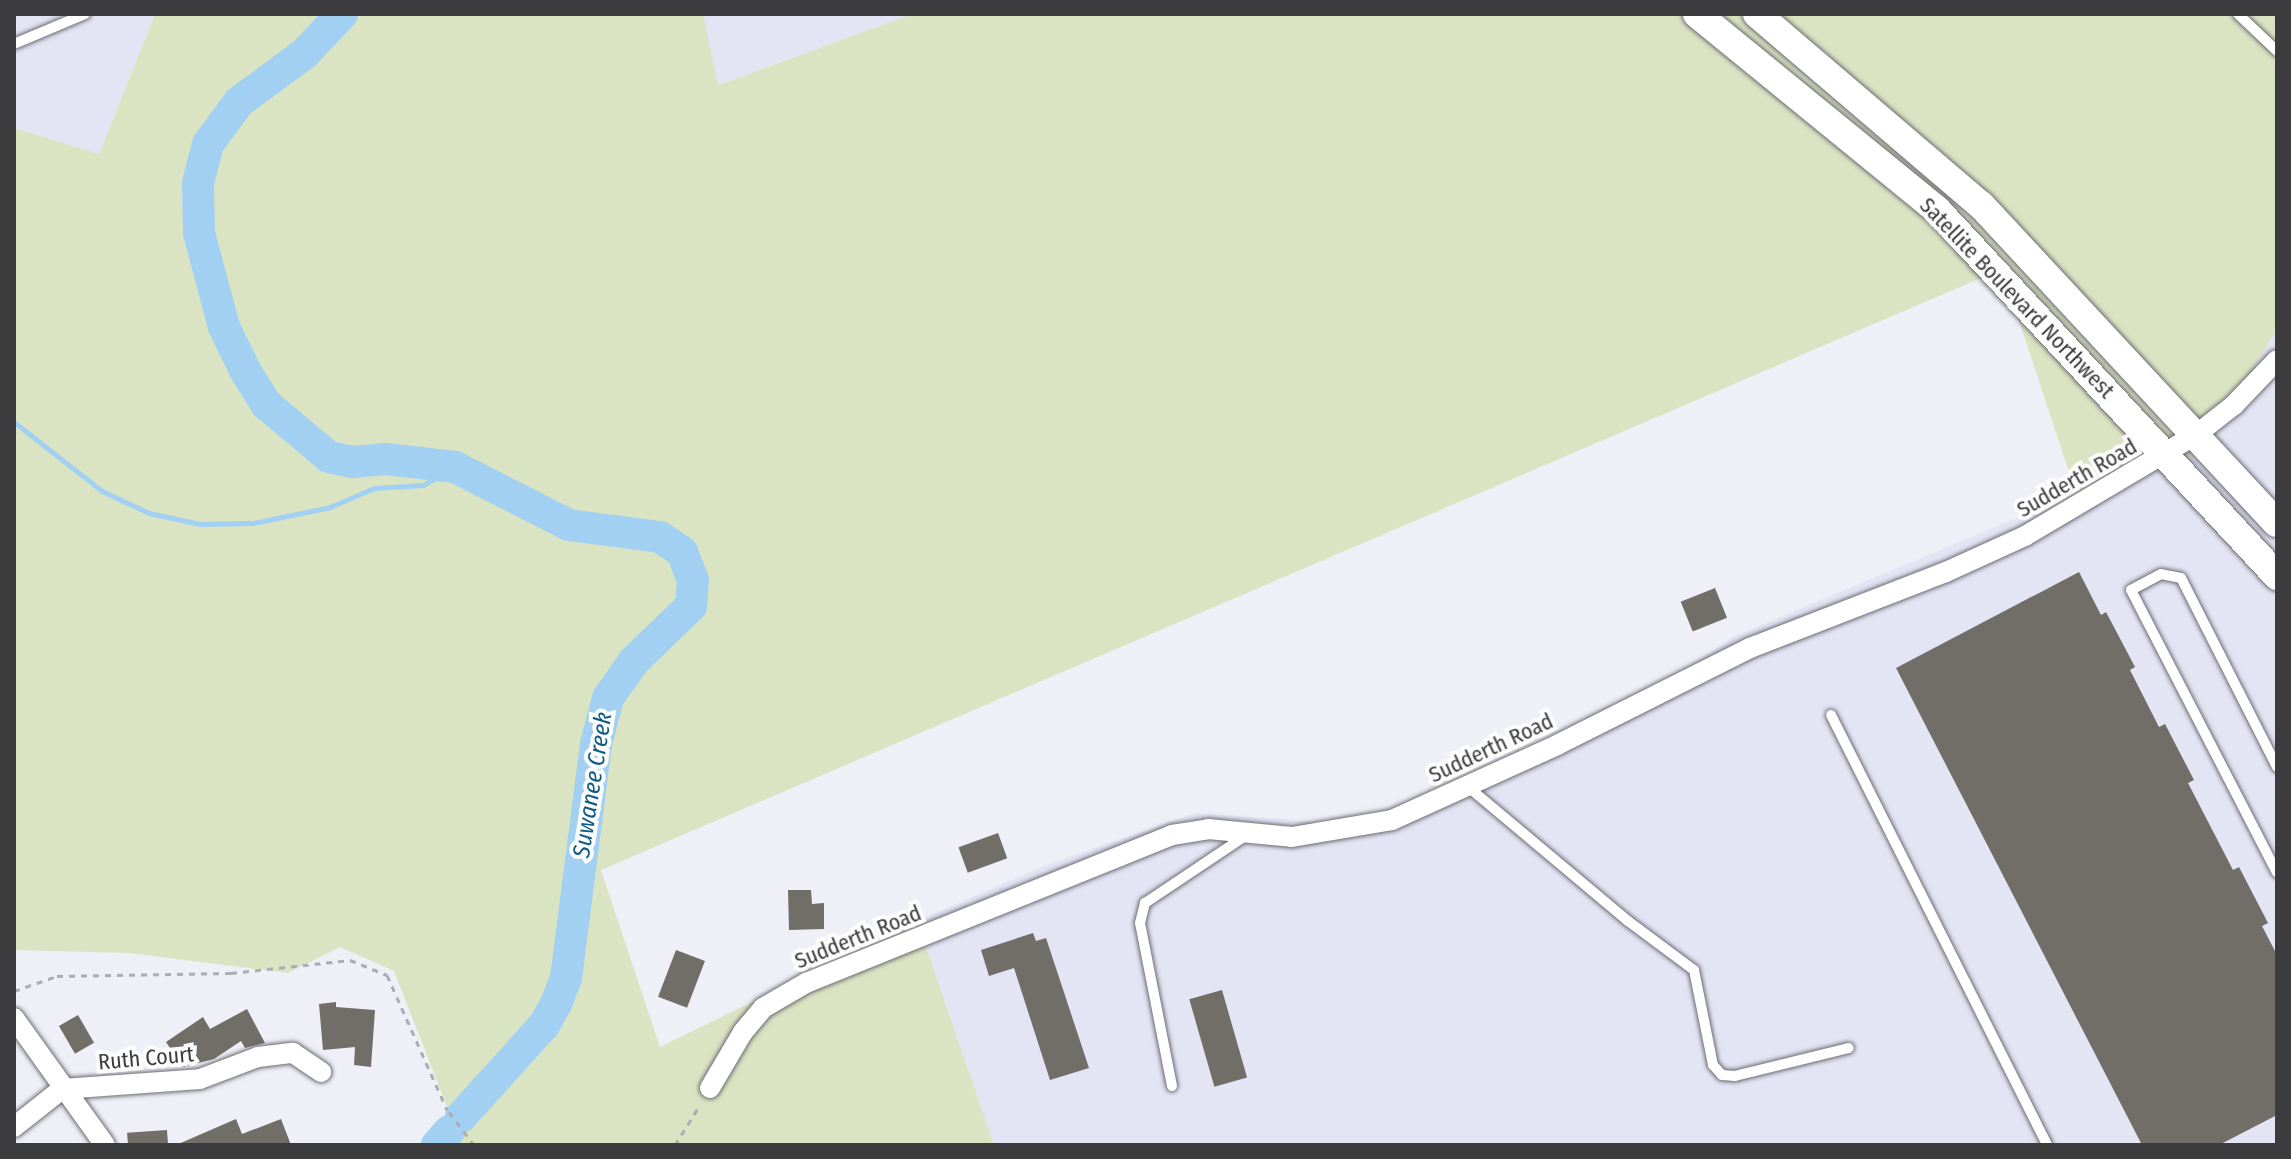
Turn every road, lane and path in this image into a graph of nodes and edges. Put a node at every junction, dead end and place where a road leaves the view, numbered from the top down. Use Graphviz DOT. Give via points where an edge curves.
graph roads {
  1 [pos="85,14"];
  2 [pos="1697,14"];
  3 [pos="1757,14"];
  4 [pos="2238,14"];
  5 [pos="14,44"];
  6 [pos="2277,51"];
  7 [pos="2277,360"];
  8 [pos="2197,434"];
  9 [pos="2167,454"];
  10 [pos="2277,523"];
  11 [pos="2277,576"];
  12 [pos="1831,715"];
  13 [pos="2277,767"];
  14 [pos="1467,786"];
  15 [pos="1249,833"];
  16 [pos="2277,873"];
  17 [pos="14,991"];
  18 [pos="14,1018"];
  19 [pos="1849,1048"];
  20 [pos="321,1072"];
  21 [pos="1172,1086"];
  22 [pos="710,1088"];
  23 [pos="62,1089"];
  24 [pos="14,1127"];
  25 [pos="105,1145"];
  26 [pos="474,1145"];
  27 [pos="675,1145"];
  28 [pos="2047,1145"];
  1 -- 5 [label="lane"];
  2 -- 9 [label="main road, Satellite Boulevard Northwest" via="1937,210"];
  3 -- 8 [label="main road, Satellite Boulevard Northwest" via="1981,205"];
  4 -- 6 [label="lane"];
  7 -- 8 [label="street, Sudderth Road"];
  8 -- 9 [label="street, Sudderth Road"];
  8 -- 10 [label="main road, Satellite Boulevard Northwest"];
  9 -- 11 [label="main road, Satellite Boulevard Northwest"];
  9 -- 14 [label="street, Sudderth Road" via="2025,536 1750,648"];
  12 -- 28 [label="lane"];
  13 -- 16 [label="lane" via="2181,578 2161,574 2131,590"];
  14 -- 15 [label="street, Sudderth Road" via="1392,820 1325,834"];
  14 -- 19 [label="lane" via="1694,970 1713,1065 1722,1075"];
  15 -- 21 [label="lane" via="1145,903 1140,923"];
  15 -- 22 [label="street, Sudderth Road" via="1208,829 1172,835 806,983 763,1008"];
  17 -- 26 [label="path" via="57,976 231,973 350,960 387,975 448,1111"];
  18 -- 23 [label="street"];
  20 -- 23 [label="street, Ruth Court" via="293,1053 258,1057 200,1079"];
  22 -- 27 [label="path"];
  23 -- 24 [label="street"];
  23 -- 25 [label="street"];
}
